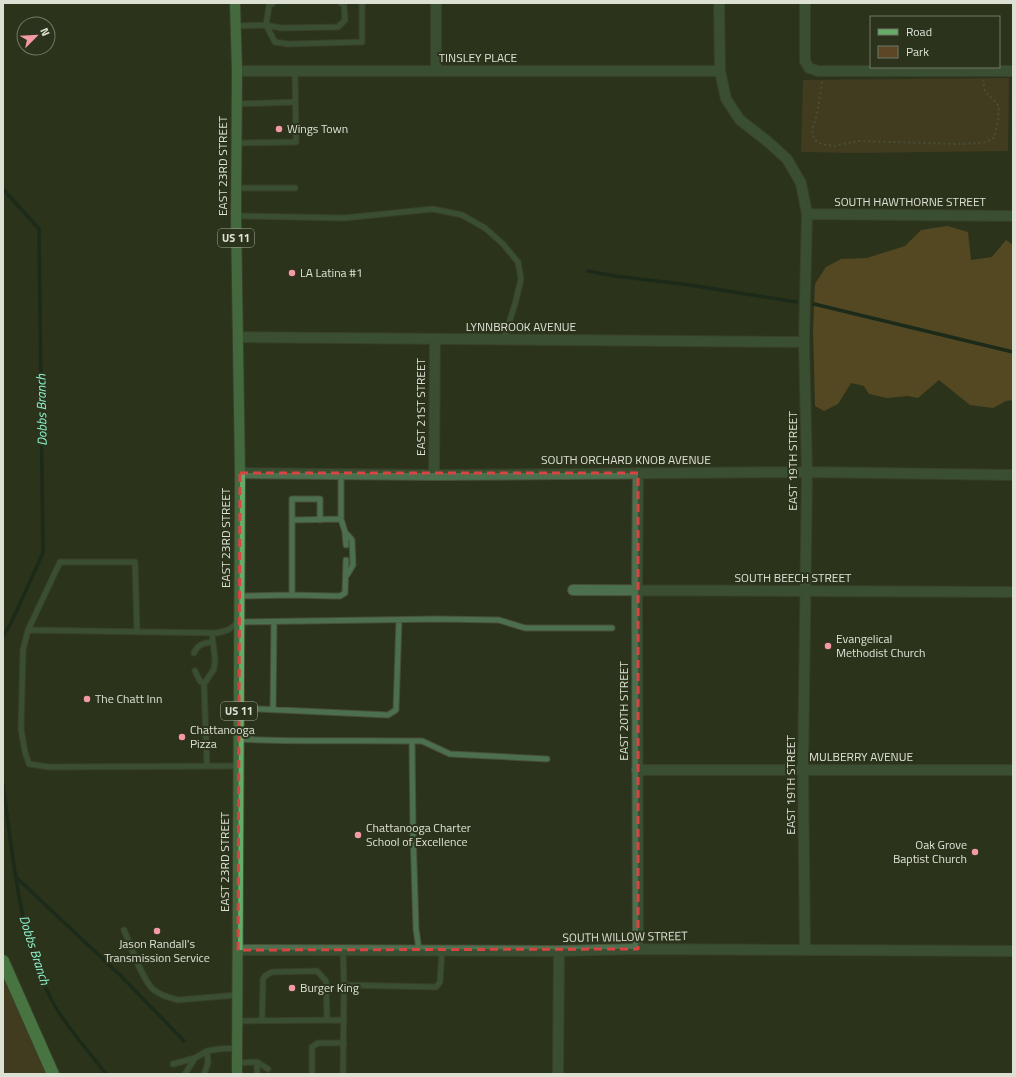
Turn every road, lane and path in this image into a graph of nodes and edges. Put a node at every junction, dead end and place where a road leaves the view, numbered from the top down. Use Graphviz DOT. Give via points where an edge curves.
graph roads {
  1 [pos="234,3"];
  2 [pos="277,3"];
  3 [pos="341,3"];
  4 [pos="362,3"];
  5 [pos="436,3"];
  6 [pos="719,3"];
  7 [pos="805,3"];
  8 [pos="271,4"];
  9 [pos="266,25"];
  10 [pos="235,26"];
  11 [pos="824,70"];
  12 [pos="237,71"];
  13 [pos="295,71"];
  14 [pos="436,71"];
  15 [pos="720,71"];
  16 [pos="982,71"];
  17 [pos="1013,71"];
  18 [pos="295,102"];
  19 [pos="237,104"];
  20 [pos="236,143"];
  21 [pos="236,188"];
  22 [pos="295,188"];
  23 [pos="807,214"];
  24 [pos="236,216"];
  25 [pos="1013,216"];
  26 [pos="238,337"];
  27 [pos="435,339"];
  28 [pos="504,340"];
  29 [pos="804,342"];
  30 [pos="808,472"];
  31 [pos="240,473"];
  32 [pos="638,473"];
  33 [pos="341,474"];
  34 [pos="434,475"];
  35 [pos="1013,475"];
  36 [pos="341,519"];
  37 [pos="292,520"];
  38 [pos="320,520"];
  39 [pos="345,532"];
  40 [pos="346,545"];
  41 [pos="346,560"];
  42 [pos="346,576"];
  43 [pos="573,590"];
  44 [pos="637,590"];
  45 [pos="805,592"];
  46 [pos="1013,592"];
  47 [pos="292,595"];
  48 [pos="239,596"];
  49 [pos="399,620"];
  50 [pos="239,622"];
  51 [pos="274,622"];
  52 [pos="612,628"];
  53 [pos="28,630"];
  54 [pos="137,632"];
  55 [pos="212,632"];
  56 [pos="212,642"];
  57 [pos="194,653"];
  58 [pos="196,671"];
  59 [pos="204,684"];
  60 [pos="239,708"];
  61 [pos="274,710"];
  62 [pos="239,739"];
  63 [pos="412,741"];
  64 [pos="547,759"];
  65 [pos="208,766"];
  66 [pos="238,766"];
  67 [pos="637,770"];
  68 [pos="803,770"];
  69 [pos="1013,770"];
  70 [pos="124,930"];
  71 [pos="638,949"];
  72 [pos="238,950"];
  73 [pos="343,950"];
  74 [pos="419,950"];
  75 [pos="442,950"];
  76 [pos="805,950"];
  77 [pos="559,951"];
  78 [pos="1013,951"];
  79 [pos="3,961"];
  80 [pos="344,985"];
  81 [pos="237,995"];
  82 [pos="262,1020"];
  83 [pos="327,1020"];
  84 [pos="344,1020"];
  85 [pos="237,1021"];
  86 [pos="344,1043"];
  87 [pos="237,1048"];
  88 [pos="207,1051"];
  89 [pos="195,1058"];
  90 [pos="257,1062"];
  91 [pos="237,1063"];
  92 [pos="173,1064"];
  93 [pos="268,1069"];
  94 [pos="54,1074"];
  95 [pos="185,1074"];
  96 [pos="204,1074"];
  97 [pos="237,1074"];
  98 [pos="257,1074"];
  99 [pos="312,1074"];
  100 [pos="343,1074"];
  101 [pos="558,1074"];
  1 -- 10 [label="main road, EAST 23RD STREET / US 11"];
  2 -- 8 [label="lane"];
  3 -- 9 [label="lane" via="344,5 345,20 338,27 280,28"];
  4 -- 9 [label="lane" via="362,42 275,42"];
  5 -- 14 [label="street"];
  6 -- 15 [label="street, EAST 19TH STREET"];
  7 -- 11 [label="street" via="805,62 809,68"];
  8 -- 9 [label="lane"];
  9 -- 10 [label="lane"];
  10 -- 12 [label="main road, EAST 23RD STREET / US 11"];
  11 -- 16 [label="street"];
  11 -- 16 [label="path" via="812,130 814,139 821,144 834,146 858,141 983,143 994,138 998,106 985,91"];
  12 -- 13 [label="street, TINSLEY PLACE"];
  12 -- 19 [label="main road, EAST 23RD STREET / US 11"];
  13 -- 14 [label="street, TINSLEY PLACE"];
  13 -- 18 [label="lane"];
  14 -- 15 [label="street, TINSLEY PLACE"];
  15 -- 23 [label="street, EAST 19TH STREET" via="726,99 740,120 787,159 801,183"];
  16 -- 17 [label="street"];
  18 -- 19 [label="lane"];
  18 -- 20 [label="lane" via="296,142"];
  19 -- 20 [label="main road, EAST 23RD STREET / US 11"];
  20 -- 21 [label="main road, EAST 23RD STREET / US 11"];
  21 -- 22 [label="lane"];
  21 -- 24 [label="main road, EAST 23RD STREET / US 11"];
  23 -- 25 [label="street, SOUTH HAWTHORNE STREET"];
  23 -- 29 [label="street, EAST 19TH STREET"];
  24 -- 26 [label="main road, EAST 23RD STREET / US 11"];
  24 -- 28 [label="lane" via="344,218 433,209 462,215 485,228 518,262 521,279"];
  26 -- 27 [label="street, LYNNBROOK AVENUE"];
  26 -- 31 [label="main road, EAST 23RD STREET / US 11"];
  27 -- 28 [label="street, LYNNBROOK AVENUE"];
  27 -- 34 [label="street, EAST 21ST STREET"];
  28 -- 29 [label="street, LYNNBROOK AVENUE"];
  29 -- 30 [label="street, EAST 19TH STREET"];
  30 -- 32 [label="street, SOUTH ORCHARD KNOB AVENUE"];
  30 -- 35 [label="street, SOUTH ORCHARD KNOB AVENUE"];
  30 -- 45 [label="street, EAST 19TH STREET"];
  31 -- 33 [label="street, SOUTH ORCHARD KNOB AVENUE"];
  31 -- 48 [label="main road, EAST 23RD STREET / US 11"];
  32 -- 34 [label="street, SOUTH ORCHARD KNOB AVENUE"];
  32 -- 44 [label="street, EAST 20TH STREET"];
  33 -- 34 [label="street, SOUTH ORCHARD KNOB AVENUE"];
  33 -- 36 [label="lane"];
  36 -- 38 [label="lane"];
  36 -- 39 [label="lane"];
  37 -- 38 [label="lane"];
  37 -- 38 [label="lane" via="292,499 320,499"];
  37 -- 47 [label="lane"];
  39 -- 40 [label="lane"];
  39 -- 42 [label="lane" via="352,540 353,565"];
  41 -- 42 [label="lane"];
  42 -- 47 [label="lane" via="345,593 340,596"];
  43 -- 44 [label="street, SOUTH BEECH STREET"];
  44 -- 45 [label="street, SOUTH BEECH STREET"];
  44 -- 67 [label="street, EAST 20TH STREET"];
  45 -- 46 [label="street, SOUTH BEECH STREET"];
  45 -- 68 [label="street, EAST 19TH STREET"];
  47 -- 48 [label="lane"];
  48 -- 50 [label="main road, EAST 23RD STREET / US 11"];
  49 -- 51 [label="lane"];
  49 -- 52 [label="lane" via="499,620 525,628"];
  49 -- 61 [label="lane" via="396,710 388,715"];
  50 -- 51 [label="lane"];
  50 -- 55 [label="lane" via="228,630"];
  50 -- 60 [label="main road, EAST 23RD STREET / US 11"];
  51 -- 61 [label="lane"];
  53 -- 54 [label="lane"];
  53 -- 54 [label="lane" via="60,562 135,562"];
  53 -- 65 [label="lane" via="22,650 21,729 29,764 49,767"];
  54 -- 55 [label="lane"];
  55 -- 56 [label="lane"];
  56 -- 57 [label="lane" via="202,644"];
  56 -- 59 [label="lane" via="214,669"];
  58 -- 59 [label="lane"];
  59 -- 65 [label="lane"];
  60 -- 61 [label="lane"];
  60 -- 62 [label="main road, EAST 23RD STREET / US 11"];
  62 -- 63 [label="lane"];
  62 -- 66 [label="main road, EAST 23RD STREET / US 11"];
  63 -- 64 [label="lane" via="422,741 450,754"];
  63 -- 74 [label="lane" via="416,929"];
  65 -- 66 [label="lane"];
  66 -- 72 [label="main road, EAST 23RD STREET / US 11"];
  67 -- 68 [label="street, MULBERRY AVENUE"];
  67 -- 71 [label="street, EAST 20TH STREET"];
  68 -- 69 [label="street, MULBERRY AVENUE"];
  68 -- 76 [label="street, EAST 19TH STREET"];
  70 -- 81 [label="lane" via="153,990 178,1000"];
  71 -- 76 [label="street, SOUTH WILLOW STREET"];
  71 -- 77 [label="street, SOUTH WILLOW STREET"];
  72 -- 73 [label="street, SOUTH WILLOW STREET"];
  72 -- 81 [label="main road, EAST 23RD STREET / US 11"];
  73 -- 74 [label="street, SOUTH WILLOW STREET"];
  73 -- 80 [label="lane"];
  74 -- 75 [label="street, SOUTH WILLOW STREET"];
  75 -- 77 [label="street, SOUTH WILLOW STREET"];
  75 -- 80 [label="lane" via="440,982 436,987"];
  76 -- 78 [label="street, SOUTH WILLOW STREET"];
  77 -- 101 [label="street"];
  79 -- 94 [label="highway"];
  80 -- 84 [label="lane"];
  81 -- 85 [label="main road, EAST 23RD STREET / US 11"];
  82 -- 83 [label="lane"];
  82 -- 83 [label="lane" via="265,976 272,972 317,972 326,981"];
  82 -- 85 [label="lane"];
  83 -- 84 [label="lane"];
  84 -- 86 [label="lane"];
  85 -- 87 [label="main road, EAST 23RD STREET / US 11"];
  86 -- 99 [label="lane" via="314,1045"];
  86 -- 100 [label="lane"];
  87 -- 88 [label="lane"];
  87 -- 91 [label="main road, EAST 23RD STREET / US 11"];
  88 -- 89 [label="lane"];
  88 -- 96 [label="lane" via="208,1063"];
  89 -- 92 [label="lane"];
  89 -- 95 [label="lane"];
  90 -- 91 [label="lane"];
  90 -- 93 [label="lane"];
  90 -- 98 [label="lane"];
  91 -- 97 [label="main road, EAST 23RD STREET / US 11"];
}
